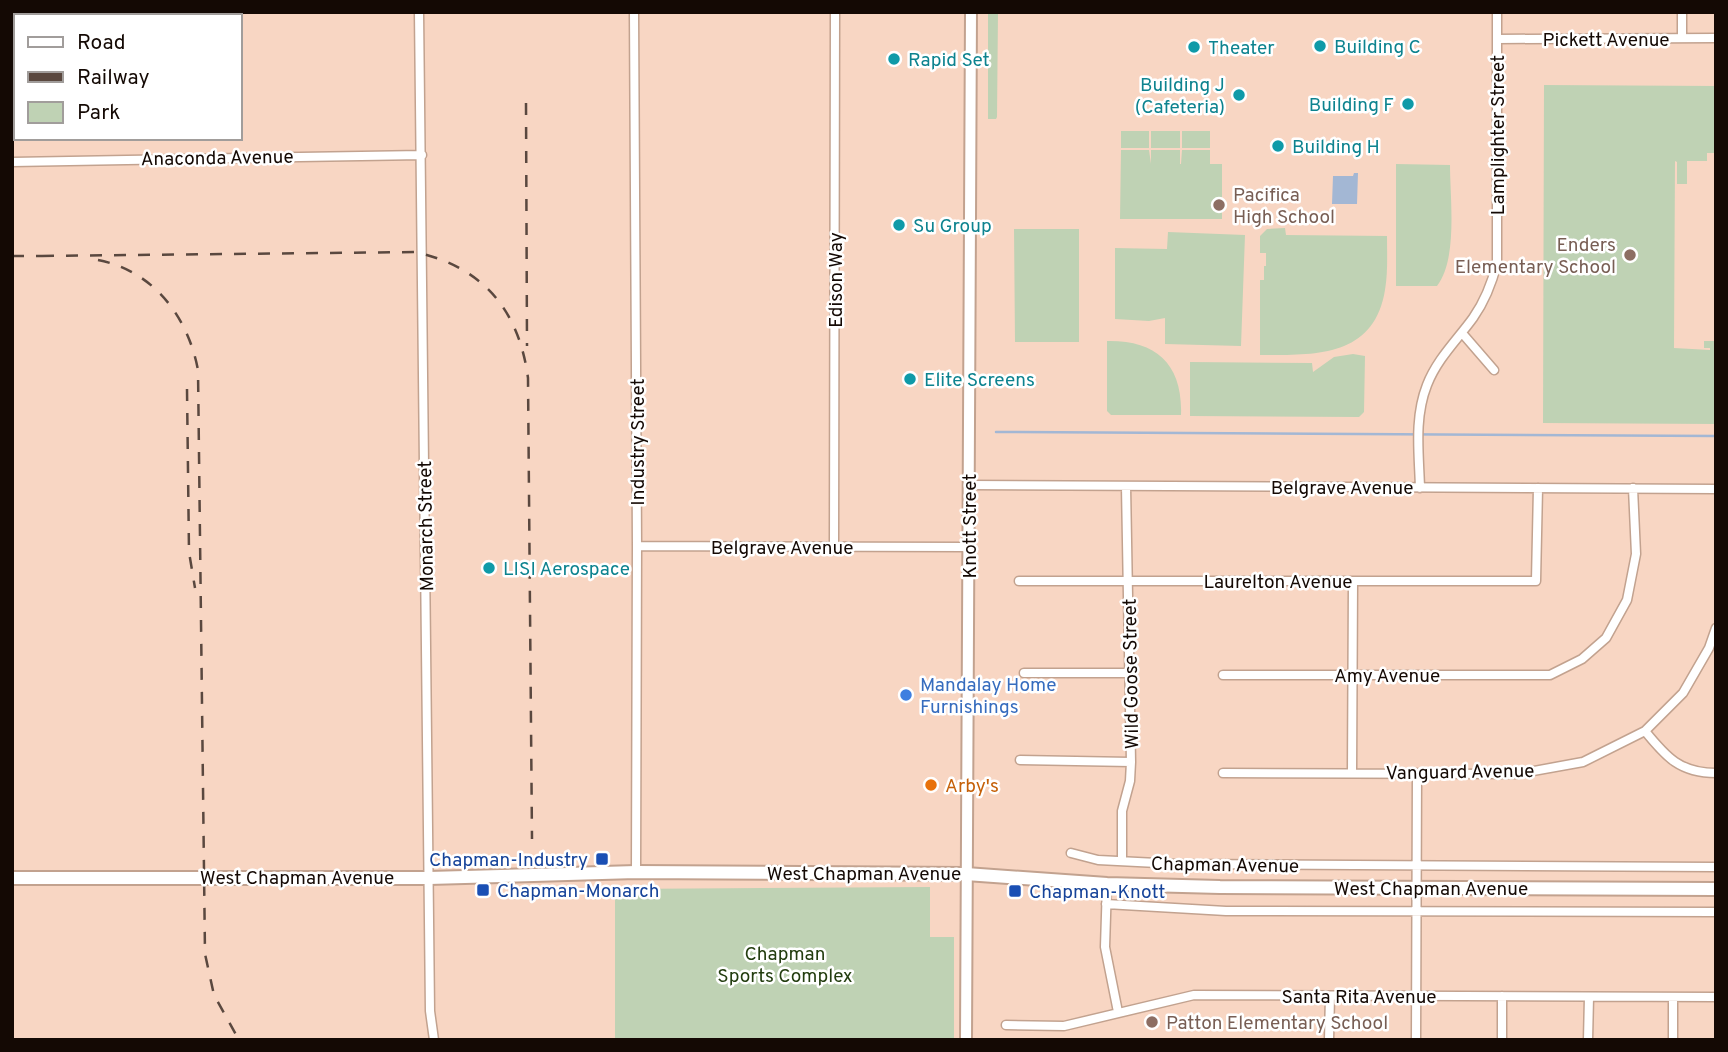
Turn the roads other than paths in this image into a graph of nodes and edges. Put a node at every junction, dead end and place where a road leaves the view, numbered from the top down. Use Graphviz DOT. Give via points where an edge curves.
graph roads {
  1 [pos="418,12"];
  2 [pos="634,12"];
  3 [pos="835,12"];
  4 [pos="971,12"];
  5 [pos="1497,12"];
  6 [pos="1682,12"];
  7 [pos="1682,38"];
  8 [pos="1716,38"];
  9 [pos="1497,39"];
  10 [pos="422,156"];
  11 [pos="12,162"];
  12 [pos="1462,333"];
  13 [pos="1494,370"];
  14 [pos="969,485"];
  15 [pos="1126,486"];
  16 [pos="1420,488"];
  17 [pos="1538,488"];
  18 [pos="1633,488"];
  19 [pos="1716,489"];
  20 [pos="637,546"];
  21 [pos="834,547"];
  22 [pos="969,547"];
  23 [pos="1018,581"];
  24 [pos="1129,581"];
  25 [pos="1353,581"];
  26 [pos="1716,628"];
  27 [pos="1712,650"];
  28 [pos="1024,673"];
  29 [pos="1131,673"];
  30 [pos="1223,675"];
  31 [pos="1353,675"];
  32 [pos="1645,731"];
  33 [pos="1020,760"];
  34 [pos="1131,762"];
  35 [pos="1223,773"];
  36 [pos="1352,773"];
  37 [pos="1417,773"];
  38 [pos="1716,774"];
  39 [pos="1071,853"];
  40 [pos="1122,861"];
  41 [pos="1417,865"];
  42 [pos="1716,867"];
  43 [pos="636,872"];
  44 [pos="966,874"];
  45 [pos="12,878"];
  46 [pos="429,878"];
  47 [pos="1107,884"];
  48 [pos="1417,888"];
  49 [pos="1716,889"];
  50 [pos="1106,904"];
  51 [pos="1416,911"];
  52 [pos="1716,912"];
  53 [pos="1330,996"];
  54 [pos="1416,996"];
  55 [pos="1502,996"];
  56 [pos="1589,997"];
  57 [pos="1673,997"];
  58 [pos="1716,997"];
  59 [pos="1118,1012"];
  60 [pos="1006,1025"];
  61 [pos="434,1040"];
  62 [pos="966,1040"];
  63 [pos="1329,1040"];
  64 [pos="1416,1040"];
  65 [pos="1502,1040"];
  66 [pos="1588,1040"];
  67 [pos="1672,1040"];
  1 -- 10 [label="street, Monarch Street"];
  2 -- 20 [label="street, Industry Street"];
  3 -- 21 [label="street, Edison Way"];
  4 -- 14 [label="main road, Knott Street"];
  5 -- 9 [label="street, Lamplighter Street"];
  6 -- 7 [label="street"];
  7 -- 8 [label="street, Pickett Avenue"];
  7 -- 9 [label="street, Pickett Avenue"];
  9 -- 12 [label="street, Lamplighter Street" via="1497,263 1485,300"];
  10 -- 11 [label="street, Anaconda Avenue"];
  10 -- 46 [label="street, Monarch Street"];
  12 -- 13 [label="street"];
  12 -- 16 [label="street, Lamplighter Street" via="1444,353 1427,384 1418,425"];
  14 -- 15 [label="street, Belgrave Avenue"];
  14 -- 22 [label="main road, Knott Street"];
  15 -- 16 [label="street, Belgrave Avenue"];
  15 -- 24 [label="street, Wild Goose Street"];
  16 -- 17 [label="street, Belgrave Avenue"];
  17 -- 18 [label="street, Belgrave Avenue"];
  17 -- 25 [label="street, Laurelton Avenue" via="1536,581"];
  18 -- 19 [label="street, Belgrave Avenue"];
  18 -- 31 [label="street, Amy Avenue" via="1636,554 1627,600 1606,638 1582,659 1550,675"];
  20 -- 21 [label="street, Belgrave Avenue"];
  20 -- 43 [label="street, Industry Street"];
  21 -- 22 [label="street, Belgrave Avenue"];
  22 -- 44 [label="main road, Knott Street"];
  23 -- 24 [label="street, Laurelton Avenue"];
  24 -- 25 [label="street, Laurelton Avenue"];
  24 -- 29 [label="street, Wild Goose Street"];
  25 -- 31 [label="street"];
  26 -- 27 [label="street, Vanguard Avenue"];
  27 -- 32 [label="street, Vanguard Avenue" via="1683,693"];
  28 -- 29 [label="street"];
  29 -- 34 [label="street, Wild Goose Street"];
  30 -- 31 [label="street, Amy Avenue"];
  31 -- 36 [label="street"];
  32 -- 37 [label="street, Vanguard Avenue" via="1583,762 1517,774"];
  32 -- 38 [label="street" via="1677,764"];
  33 -- 34 [label="street"];
  34 -- 40 [label="street, Wild Goose Street" via="1122,811"];
  35 -- 36 [label="street, Vanguard Avenue"];
  36 -- 37 [label="street, Vanguard Avenue"];
  37 -- 41 [label="street"];
  39 -- 40 [label="street, Chapman Avenue"];
  40 -- 41 [label="street, Chapman Avenue"];
  41 -- 42 [label="street, Chapman Avenue"];
  41 -- 48 [label="street"];
  43 -- 44 [label="main road, West Chapman Avenue"];
  43 -- 46 [label="main road, West Chapman Avenue"];
  44 -- 47 [label="main road, West Chapman Avenue"];
  44 -- 62 [label="main road, Knott Street"];
  45 -- 46 [label="main road, West Chapman Avenue"];
  46 -- 61 [label="street, Monarch Street"];
  47 -- 48 [label="main road, West Chapman Avenue"];
  47 -- 50 [label="street"];
  48 -- 49 [label="main road, West Chapman Avenue"];
  48 -- 51 [label="street"];
  50 -- 51 [label="street" via="1226,911"];
  50 -- 59 [label="street" via="1105,947"];
  51 -- 52 [label="street"];
  51 -- 54 [label="street"];
  53 -- 54 [label="street, Santa Rita Avenue"];
  53 -- 59 [label="street, Santa Rita Avenue" via="1194,995"];
  53 -- 63 [label="street"];
  54 -- 55 [label="street, Santa Rita Avenue"];
  54 -- 64 [label="street"];
  55 -- 56 [label="street, Santa Rita Avenue"];
  55 -- 65 [label="street"];
  56 -- 57 [label="street, Santa Rita Avenue"];
  56 -- 66 [label="street"];
  57 -- 58 [label="street, Santa Rita Avenue"];
  57 -- 67 [label="street"];
  59 -- 60 [label="street, Santa Rita Avenue" via="1064,1026"];
}
